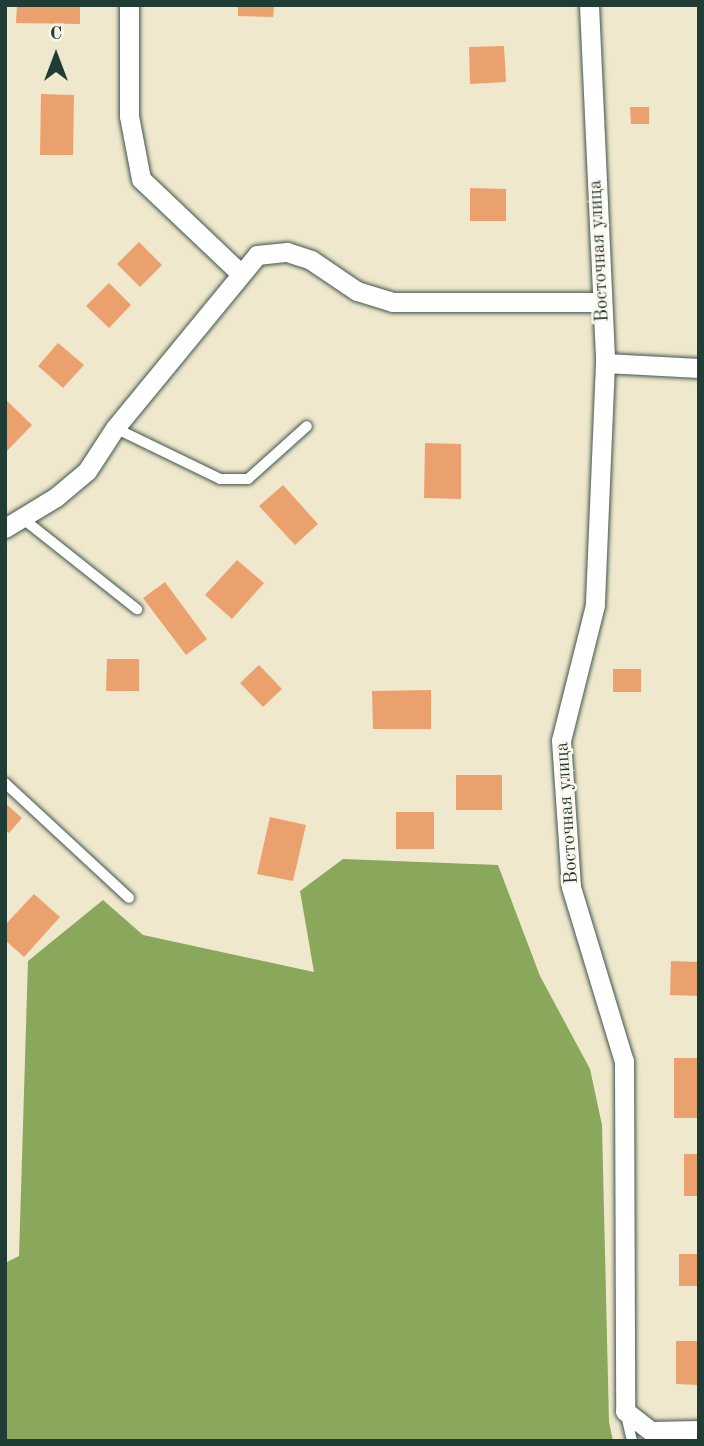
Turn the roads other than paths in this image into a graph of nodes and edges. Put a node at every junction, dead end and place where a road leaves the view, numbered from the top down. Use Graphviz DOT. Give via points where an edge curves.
graph roads {
  1 [pos="129,5"];
  2 [pos="589,5"];
  3 [pos="240,273"];
  4 [pos="601,302"];
  5 [pos="605,363"];
  6 [pos="699,368"];
  7 [pos="307,426"];
  8 [pos="115,428"];
  9 [pos="14,523"];
  10 [pos="137,609"];
  11 [pos="5,783"];
  12 [pos="129,898"];
  13 [pos="625,1411"];
  14 [pos="699,1430"];
  15 [pos="632,1441"];
  1 -- 3 [label="street" via="129,116 141,179"];
  2 -- 4 [label="street, Восточная улица"];
  3 -- 4 [label="street" via="257,255 287,252 311,260 357,291 392,302"];
  3 -- 8 [label="street"];
  4 -- 5 [label="street, Восточная улица"];
  5 -- 6 [label="street"];
  5 -- 13 [label="street, Восточная улица" via="595,605 561,740 572,887 624,1060"];
  7 -- 8 [label="lane" via="248,479 220,479"];
  8 -- 9 [label="street" via="88,471"];
  9 -- 10 [label="lane"];
  11 -- 12 [label="lane"];
  13 -- 14 [label="street" via="651,1431"];
  13 -- 15 [label="lane"];
}
